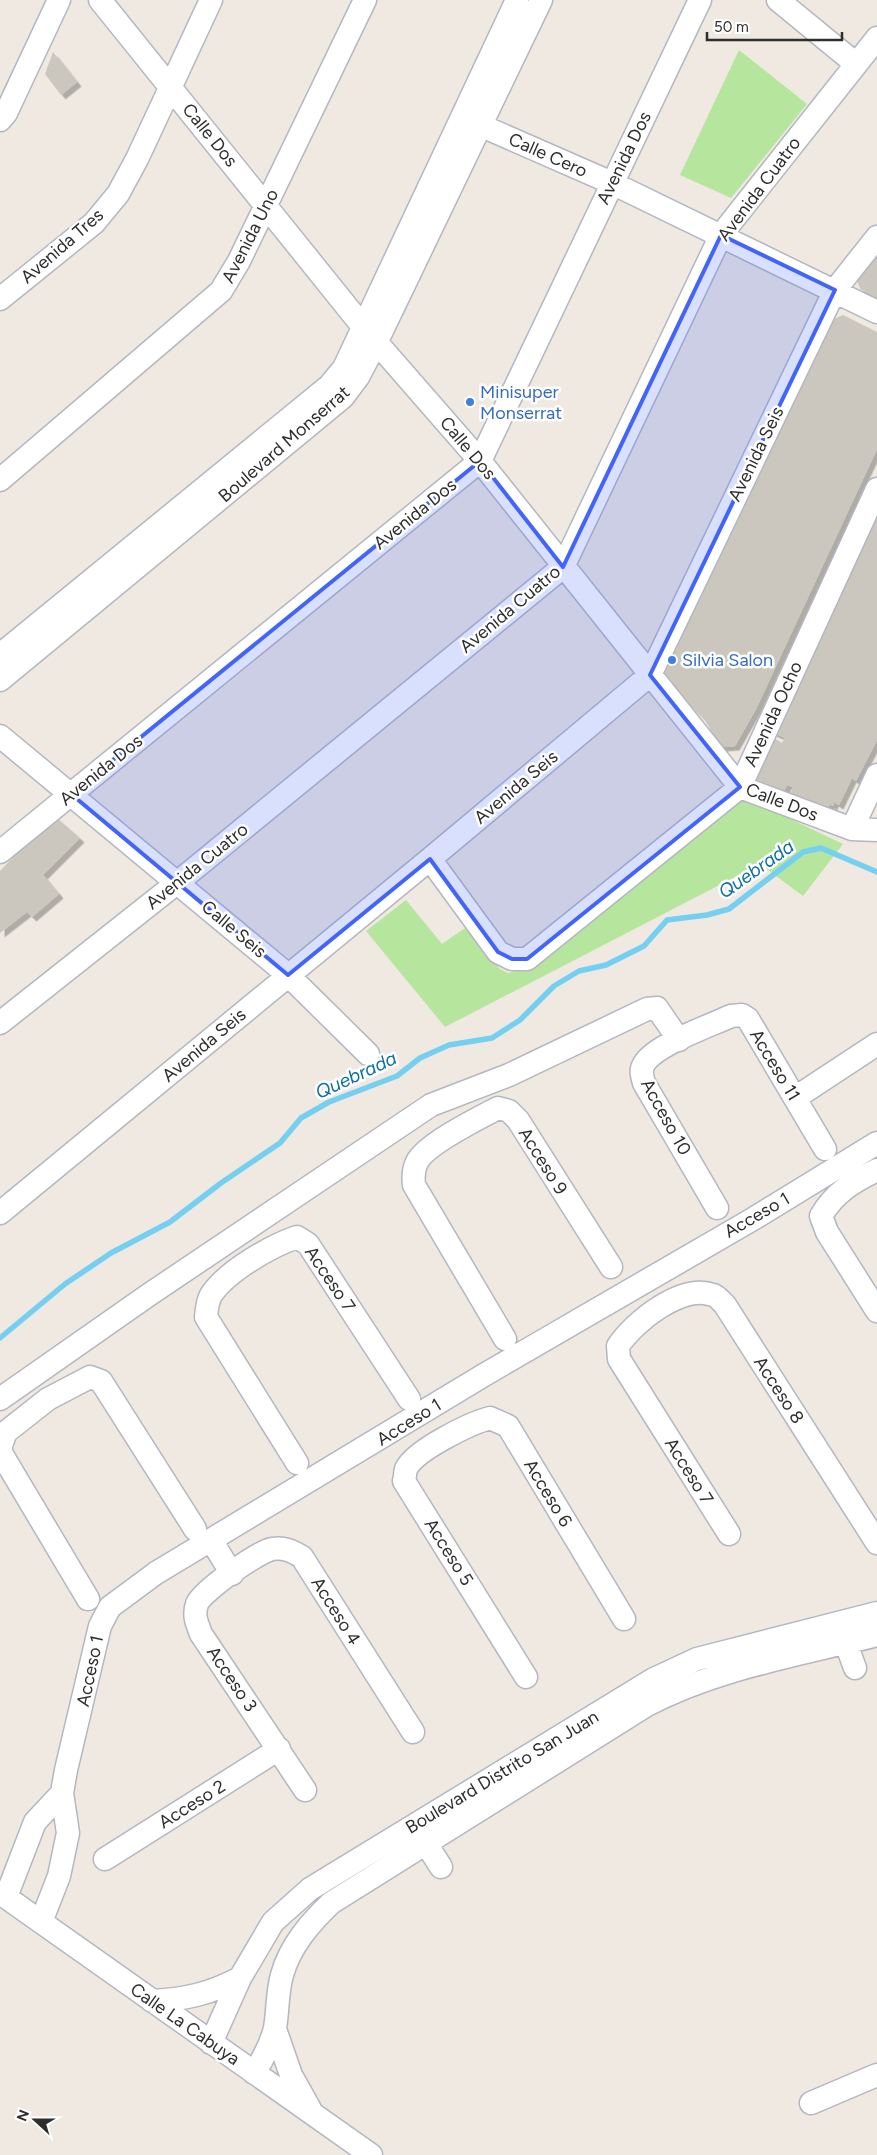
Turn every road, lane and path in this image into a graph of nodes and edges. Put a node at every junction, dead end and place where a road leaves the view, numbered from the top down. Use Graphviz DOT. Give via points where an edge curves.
graph roads {
  1 [pos="58,0"];
  2 [pos="100,0"];
  3 [pos="211,0"];
  4 [pos="365,0"];
  5 [pos="517,0"];
  6 [pos="541,0"];
  7 [pos="700,0"];
  8 [pos="778,0"];
  9 [pos="877,38"];
  10 [pos="856,64"];
  11 [pos="171,86"];
  12 [pos="0,120"];
  13 [pos="471,121"];
  14 [pos="612,183"];
  15 [pos="266,206"];
  16 [pos="721,235"];
  17 [pos="877,237"];
  18 [pos="835,290"];
  19 [pos="0,299"];
  20 [pos="877,312"];
  21 [pos="370,335"];
  22 [pos="480,461"];
  23 [pos="0,480"];
  24 [pos="877,489"];
  25 [pos="563,567"];
  26 [pos="0,655"];
  27 [pos="650,675"];
  28 [pos="0,680"];
  29 [pos="0,736"];
  30 [pos="877,774"];
  31 [pos="740,787"];
  32 [pos="71,794"];
  33 [pos="852,829"];
  34 [pos="877,830"];
  35 [pos="0,852"];
  36 [pos="430,859"];
  37 [pos="178,882"];
  38 [pos="288,975"];
  39 [pos="0,1023"];
  40 [pos="680,1040"];
  41 [pos="877,1044"];
  42 [pos="368,1054"];
  43 [pos="795,1098"];
  44 [pos="432,1105"];
  45 [pos="450,1133"];
  46 [pos="877,1143"];
  47 [pos="825,1149"];
  48 [pos="851,1158"];
  49 [pos="870,1174"];
  50 [pos="717,1208"];
  51 [pos="0,1213"];
  52 [pos="229,1241"];
  53 [pos="244,1264"];
  54 [pos="611,1267"];
  55 [pos="636,1285"];
  56 [pos="877,1311"];
  57 [pos="652,1312"];
  58 [pos="505,1340"];
  59 [pos="34,1376"];
  60 [pos="409,1398"];
  61 [pos="0,1399"];
  62 [pos="48,1399"];
  63 [pos="429,1410"];
  64 [pos="446,1438"];
  65 [pos="297,1463"];
  66 [pos="203,1534"];
  67 [pos="729,1534"];
  68 [pos="877,1543"];
  69 [pos="232,1574"];
  70 [pos="88,1599"];
  71 [pos="877,1613"];
  72 [pos="624,1619"];
  73 [pos="838,1622"];
  74 [pos="877,1635"];
  75 [pos="846,1643"];
  76 [pos="855,1668"];
  77 [pos="526,1677"];
  78 [pos="413,1732"];
  79 [pos="279,1749"];
  80 [pos="305,1790"];
  81 [pos="62,1793"];
  82 [pos="420,1834"];
  83 [pos="105,1859"];
  84 [pos="441,1867"];
  85 [pos="3,1895"];
  86 [pos="42,1922"];
  87 [pos="240,1978"];
  88 [pos="152,2001"];
  89 [pos="275,2029"];
  90 [pos="211,2043"];
  91 [pos="254,2073"];
  92 [pos="877,2075"];
  93 [pos="811,2103"];
  94 [pos="313,2114"];
  95 [pos="371,2155"];
  1 -- 12 [label="street"];
  2 -- 11 [label="street, Calle Dos"];
  3 -- 11 [label="street, Avenida Tres"];
  4 -- 15 [label="street, Avenida Uno"];
  5 -- 13 [label="street, Boulevard Monserrat"];
  6 -- 13 [label="street, Boulevard Monserrat"];
  7 -- 14 [label="street, Avenida Dos"];
  8 -- 10 [label="street"];
  9 -- 10 [label="street, Avenida Cuatro"];
  10 -- 16 [label="street, Avenida Cuatro"];
  11 -- 15 [label="street, Calle Dos"];
  11 -- 19 [label="street, Avenida Tres" via="118,194 94,223"];
  13 -- 14 [label="street, Calle Cero"];
  13 -- 21 [label="street, Boulevard Monserrat"];
  14 -- 16 [label="street, Calle Cero"];
  14 -- 22 [label="street, Avenida Dos"];
  15 -- 21 [label="street, Calle Dos"];
  15 -- 23 [label="street, Avenida Uno" via="240,261 221,291"];
  16 -- 18 [label="street, Calle Cero"];
  16 -- 25 [label="street, Avenida Cuatro"];
  17 -- 18 [label="street, Avenida Seis"];
  18 -- 20 [label="street, Calle Cero"];
  18 -- 27 [label="street, Avenida Seis"];
  21 -- 22 [label="street, Calle Dos"];
  21 -- 26 [label="street, Boulevard Monserrat" via="329,386"];
  21 -- 28 [label="street, Boulevard Monserrat" via="358,377 343,397"];
  22 -- 25 [label="street, Calle Dos"];
  22 -- 32 [label="street, Avenida Dos"];
  24 -- 31 [label="street, Avenida Ocho"];
  25 -- 27 [label="street, Calle Dos"];
  25 -- 37 [label="street, Avenida Cuatro"];
  27 -- 31 [label="street, Calle Dos"];
  27 -- 36 [label="street, Avenida Seis"];
  29 -- 32 [label="street, Calle Seis"];
  30 -- 33 [label="street"];
  31 -- 33 [label="street, Calle Dos"];
  31 -- 36 [label="street, Avenida Ocho" via="527,959 512,960 498,952"];
  32 -- 35 [label="street, Avenida Dos"];
  32 -- 37 [label="street, Calle Seis"];
  33 -- 34 [label="street, Calle Dos"];
  36 -- 38 [label="street, Avenida Seis"];
  37 -- 38 [label="street, Calle Seis"];
  37 -- 39 [label="street, Avenida Cuatro"];
  38 -- 42 [label="street, Calle Seis"];
  38 -- 51 [label="street, Avenida Seis"];
  40 -- 43 [label="street, Acceso 11" via="731,1016 742,1015 748,1019"];
  40 -- 44 [label="street" via="657,1008 647,1009 509,1075"];
  40 -- 50 [label="street, Acceso 10" via="656,1051 641,1072 644,1083"];
  41 -- 43 [label="street"];
  43 -- 47 [label="street, Acceso 11"];
  44 -- 45 [label="street"];
  44 -- 52 [label="street"];
  45 -- 54 [label="street, Acceso 9" via="498,1108 508,1111 518,1120"];
  45 -- 58 [label="street" via="417,1160 413,1172 414,1185"];
  46 -- 48 [label="street, Acceso 1"];
  48 -- 49 [label="street"];
  48 -- 55 [label="street, Acceso 1"];
  49 -- 56 [label="street" via="830,1200 821,1216 826,1232"];
  52 -- 53 [label="street"];
  52 -- 59 [label="street"];
  53 -- 60 [label="street, Acceso 7" via="297,1237 308,1244"];
  53 -- 65 [label="street, Acceso 7" via="212,1294 206,1306 206,1317"];
  55 -- 57 [label="street"];
  55 -- 63 [label="street, Acceso 1"];
  57 -- 67 [label="street, Acceso 7" via="623,1338 618,1346 619,1359"];
  57 -- 68 [label="street, Acceso 8" via="688,1293 715,1295 725,1304"];
  59 -- 61 [label="street"];
  59 -- 62 [label="street"];
  62 -- 66 [label="street" via="90,1377 101,1381"];
  62 -- 70 [label="street" via="6,1432 2,1454"];
  63 -- 64 [label="street"];
  63 -- 66 [label="street, Acceso 1"];
  64 -- 72 [label="street, Acceso 6" via="473,1422 490,1418 508,1426"];
  64 -- 77 [label="street, Acceso 5" via="416,1458 406,1470 404,1481"];
  66 -- 69 [label="street"];
  66 -- 81 [label="street, Acceso 1" via="110,1607 100,1626"];
  69 -- 78 [label="street, Acceso 4" via="271,1549 289,1549 302,1557"];
  69 -- 79 [label="street, Acceso 3" via="208,1590 198,1603 194,1618 201,1634"];
  71 -- 73 [label="street, Boulevard Distrito San Juan"];
  73 -- 75 [label="street"];
  73 -- 82 [label="street, Boulevard Distrito San Juan" via="696,1659 654,1679"];
  74 -- 75 [label="street, Boulevard Distrito San Juan"];
  75 -- 76 [label="street"];
  75 -- 82 [label="street, Boulevard Distrito San Juan" via="708,1677 678,1689"];
  79 -- 80 [label="street, Acceso 3"];
  79 -- 83 [label="street, Acceso 2"];
  81 -- 85 [label="street" via="35,1822"];
  81 -- 86 [label="street, Acceso 1" via="68,1833 59,1876"];
  82 -- 84 [label="street"];
  82 -- 87 [label="street, Boulevard Distrito San Juan" via="310,1889 273,1922"];
  82 -- 89 [label="street, Boulevard Distrito San Juan" via="331,1902 312,1921 293,1948 282,1975"];
  85 -- 86 [label="street, Calle La Cabuya"];
  86 -- 88 [label="street, Calle La Cabuya"];
  87 -- 88 [label="street" via="214,1992 185,1999"];
  87 -- 90 [label="street, Boulevard Distrito San Juan"];
  88 -- 90 [label="street, Calle La Cabuya"];
  89 -- 91 [label="street, Boulevard Distrito San Juan" via="267,2052"];
  89 -- 94 [label="street" via="291,2075"];
  90 -- 91 [label="street, Calle La Cabuya"];
  91 -- 94 [label="street, Calle La Cabuya"];
  92 -- 93 [label="street"];
  94 -- 95 [label="street, Calle La Cabuya"];
}
